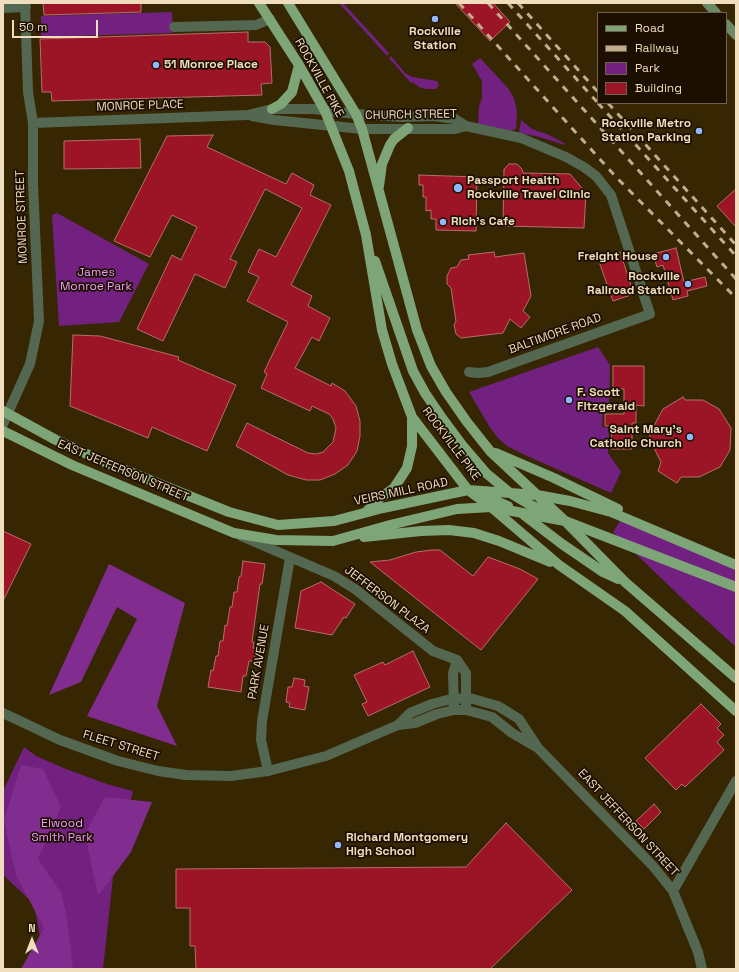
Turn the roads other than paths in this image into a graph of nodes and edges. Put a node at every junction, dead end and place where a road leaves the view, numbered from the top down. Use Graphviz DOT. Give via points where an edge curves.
graph roads {
  1 [pos="260,3"];
  2 [pos="288,3"];
  3 [pos="708,3"];
  4 [pos="26,5"];
  5 [pos="3,8"];
  6 [pos="715,12"];
  7 [pos="270,18"];
  8 [pos="727,25"];
  9 [pos="174,27"];
  10 [pos="736,35"];
  11 [pos="299,65"];
  12 [pos="272,109"];
  13 [pos="325,111"];
  14 [pos="356,114"];
  15 [pos="248,115"];
  16 [pos="33,123"];
  17 [pos="466,126"];
  18 [pos="332,127"];
  19 [pos="408,128"];
  20 [pos="362,129"];
  21 [pos="379,190"];
  22 [pos="366,235"];
  23 [pos="650,314"];
  24 [pos="469,372"];
  25 [pos="5,413"];
  26 [pos="412,417"];
  27 [pos="3,424"];
  28 [pos="3,431"];
  29 [pos="490,451"];
  30 [pos="468,490"];
  31 [pos="510,493"];
  32 [pos="537,495"];
  33 [pos="491,507"];
  34 [pos="229,512"];
  35 [pos="366,512"];
  36 [pos="522,513"];
  37 [pos="565,521"];
  38 [pos="660,532"];
  39 [pos="234,533"];
  40 [pos="333,541"];
  41 [pos="290,558"];
  42 [pos="736,564"];
  43 [pos="559,565"];
  44 [pos="625,582"];
  45 [pos="736,587"];
  46 [pos="457,660"];
  47 [pos="736,678"];
  48 [pos="466,698"];
  49 [pos="454,699"];
  50 [pos="454,710"];
  51 [pos="466,710"];
  52 [pos="736,711"];
  53 [pos="3,713"];
  54 [pos="398,724"];
  55 [pos="538,748"];
  56 [pos="268,771"];
  57 [pos="736,782"];
  58 [pos="673,891"];
  59 [pos="702,969"];
  1 -- 7 [label="main road, ROCKVILLE PIKE"];
  2 -- 14 [label="main road, ROCKVILLE PIKE"];
  3 -- 6 [label="main road"];
  4 -- 5 [label="street"];
  4 -- 16 [label="street, MONROE STREET" via="28,92"];
  7 -- 9 [label="street" via="256,25"];
  7 -- 11 [label="main road, ROCKVILLE PIKE"];
  8 -- 10 [label="main road"];
  11 -- 12 [label="main road" via="292,92 281,104"];
  11 -- 13 [label="main road, ROCKVILLE PIKE"];
  12 -- 13 [label="street, MONROE PLACE"];
  12 -- 15 [label="street, MONROE PLACE"];
  13 -- 14 [label="street, MONROE PLACE"];
  13 -- 18 [label="main road, ROCKVILLE PIKE"];
  14 -- 17 [label="street, CHURCH STREET" via="434,116 455,119"];
  14 -- 20 [label="main road, ROCKVILLE PIKE"];
  15 -- 16 [label="street, MONROE PLACE"];
  15 -- 18 [label="street, MONROE PLACE"];
  16 -- 25 [label="street, MONROE STREET" via="39,321 30,364"];
  17 -- 19 [label="street, CHURCH STREET" via="455,129"];
  17 -- 23 [label="street, CHURCH STREET" via="521,138 566,157 596,176 611,195"];
  18 -- 20 [label="street, CHURCH STREET"];
  18 -- 22 [label="main road, ROCKVILLE PIKE" via="349,171"];
  19 -- 20 [label="street, CHURCH STREET"];
  19 -- 21 [label="main road" via="390,145 382,164"];
  20 -- 21 [label="main road, ROCKVILLE PIKE"];
  21 -- 29 [label="main road, ROCKVILLE PIKE" via="417,330 431,366 446,392"];
  22 -- 26 [label="main road, ROCKVILLE PIKE" via="382,330"];
  22 -- 31 [label="main road" via="413,371 425,393 481,468"];
  23 -- 24 [label="street, BALTIMORE ROAD" via="488,372"];
  25 -- 27 [label="street, MONROE STREET"];
  25 -- 34 [label="main road, EAST JEFFERSON STREET" via="100,460"];
  26 -- 30 [label="main road, ROCKVILLE PIKE"];
  26 -- 35 [label="main road" via="412,446 407,468 394,488"];
  28 -- 39 [label="main road, EAST JEFFERSON STREET" via="72,465"];
  29 -- 32 [label="main road, ROCKVILLE PIKE"];
  29 -- 38 [label="main road" via="596,498"];
  30 -- 31 [label="main road, VEIRS MILL ROAD"];
  30 -- 33 [label="main road, ROCKVILLE PIKE"];
  30 -- 35 [label="main road, VEIRS MILL ROAD"];
  30 -- 36 [label="main road"];
  31 -- 32 [label="main road, VEIRS MILL ROAD"];
  31 -- 37 [label="main road"];
  32 -- 37 [label="main road, ROCKVILLE PIKE"];
  32 -- 38 [label="main road, VEIRS MILL ROAD" via="611,512"];
  33 -- 36 [label="main road"];
  33 -- 40 [label="main road" via="457,509"];
  33 -- 43 [label="main road, ROCKVILLE PIKE"];
  34 -- 35 [label="main road, VEIRS MILL ROAD" via="278,525 334,520"];
  36 -- 37 [label="main road"];
  36 -- 44 [label="main road" via="603,572"];
  37 -- 44 [label="main road, ROCKVILLE PIKE"];
  37 -- 45 [label="main road"];
  38 -- 42 [label="main road, VEIRS MILL ROAD"];
  39 -- 40 [label="main road" via="276,540"];
  39 -- 41 [label="street, JEFFERSON PLAZA"];
  40 -- 43 [label="main road" via="449,530 474,533"];
  41 -- 46 [label="street, JEFFERSON PLAZA" via="334,576 433,651"];
  41 -- 56 [label="street, PARK AVENUE" via="262,718 261,740"];
  43 -- 52 [label="main road, ROCKVILLE PIKE" via="625,611"];
  44 -- 47 [label="main road, ROCKVILLE PIKE"];
  46 -- 48 [label="street" via="466,673"];
  46 -- 49 [label="street" via="453,673"];
  48 -- 49 [label="street, EAST JEFFERSON STREET"];
  48 -- 51 [label="street"];
  48 -- 55 [label="street, EAST JEFFERSON STREET" via="498,706 519,719"];
  49 -- 50 [label="street"];
  49 -- 54 [label="street, FLEET STREET" via="410,713"];
  50 -- 51 [label="street, EAST JEFFERSON STREET"];
  50 -- 54 [label="street, FLEET STREET" via="416,723"];
  51 -- 55 [label="street, EAST JEFFERSON STREET" via="492,717 512,733"];
  53 -- 56 [label="street, FLEET STREET" via="67,742 118,761 158,771 186,775 232,776"];
  54 -- 56 [label="street, FLEET STREET" via="326,756"];
  55 -- 58 [label="street, EAST JEFFERSON STREET" via="653,866"];
  57 -- 58 [label="street"];
  58 -- 59 [label="street, EAST JEFFERSON STREET" via="698,952"];
}
